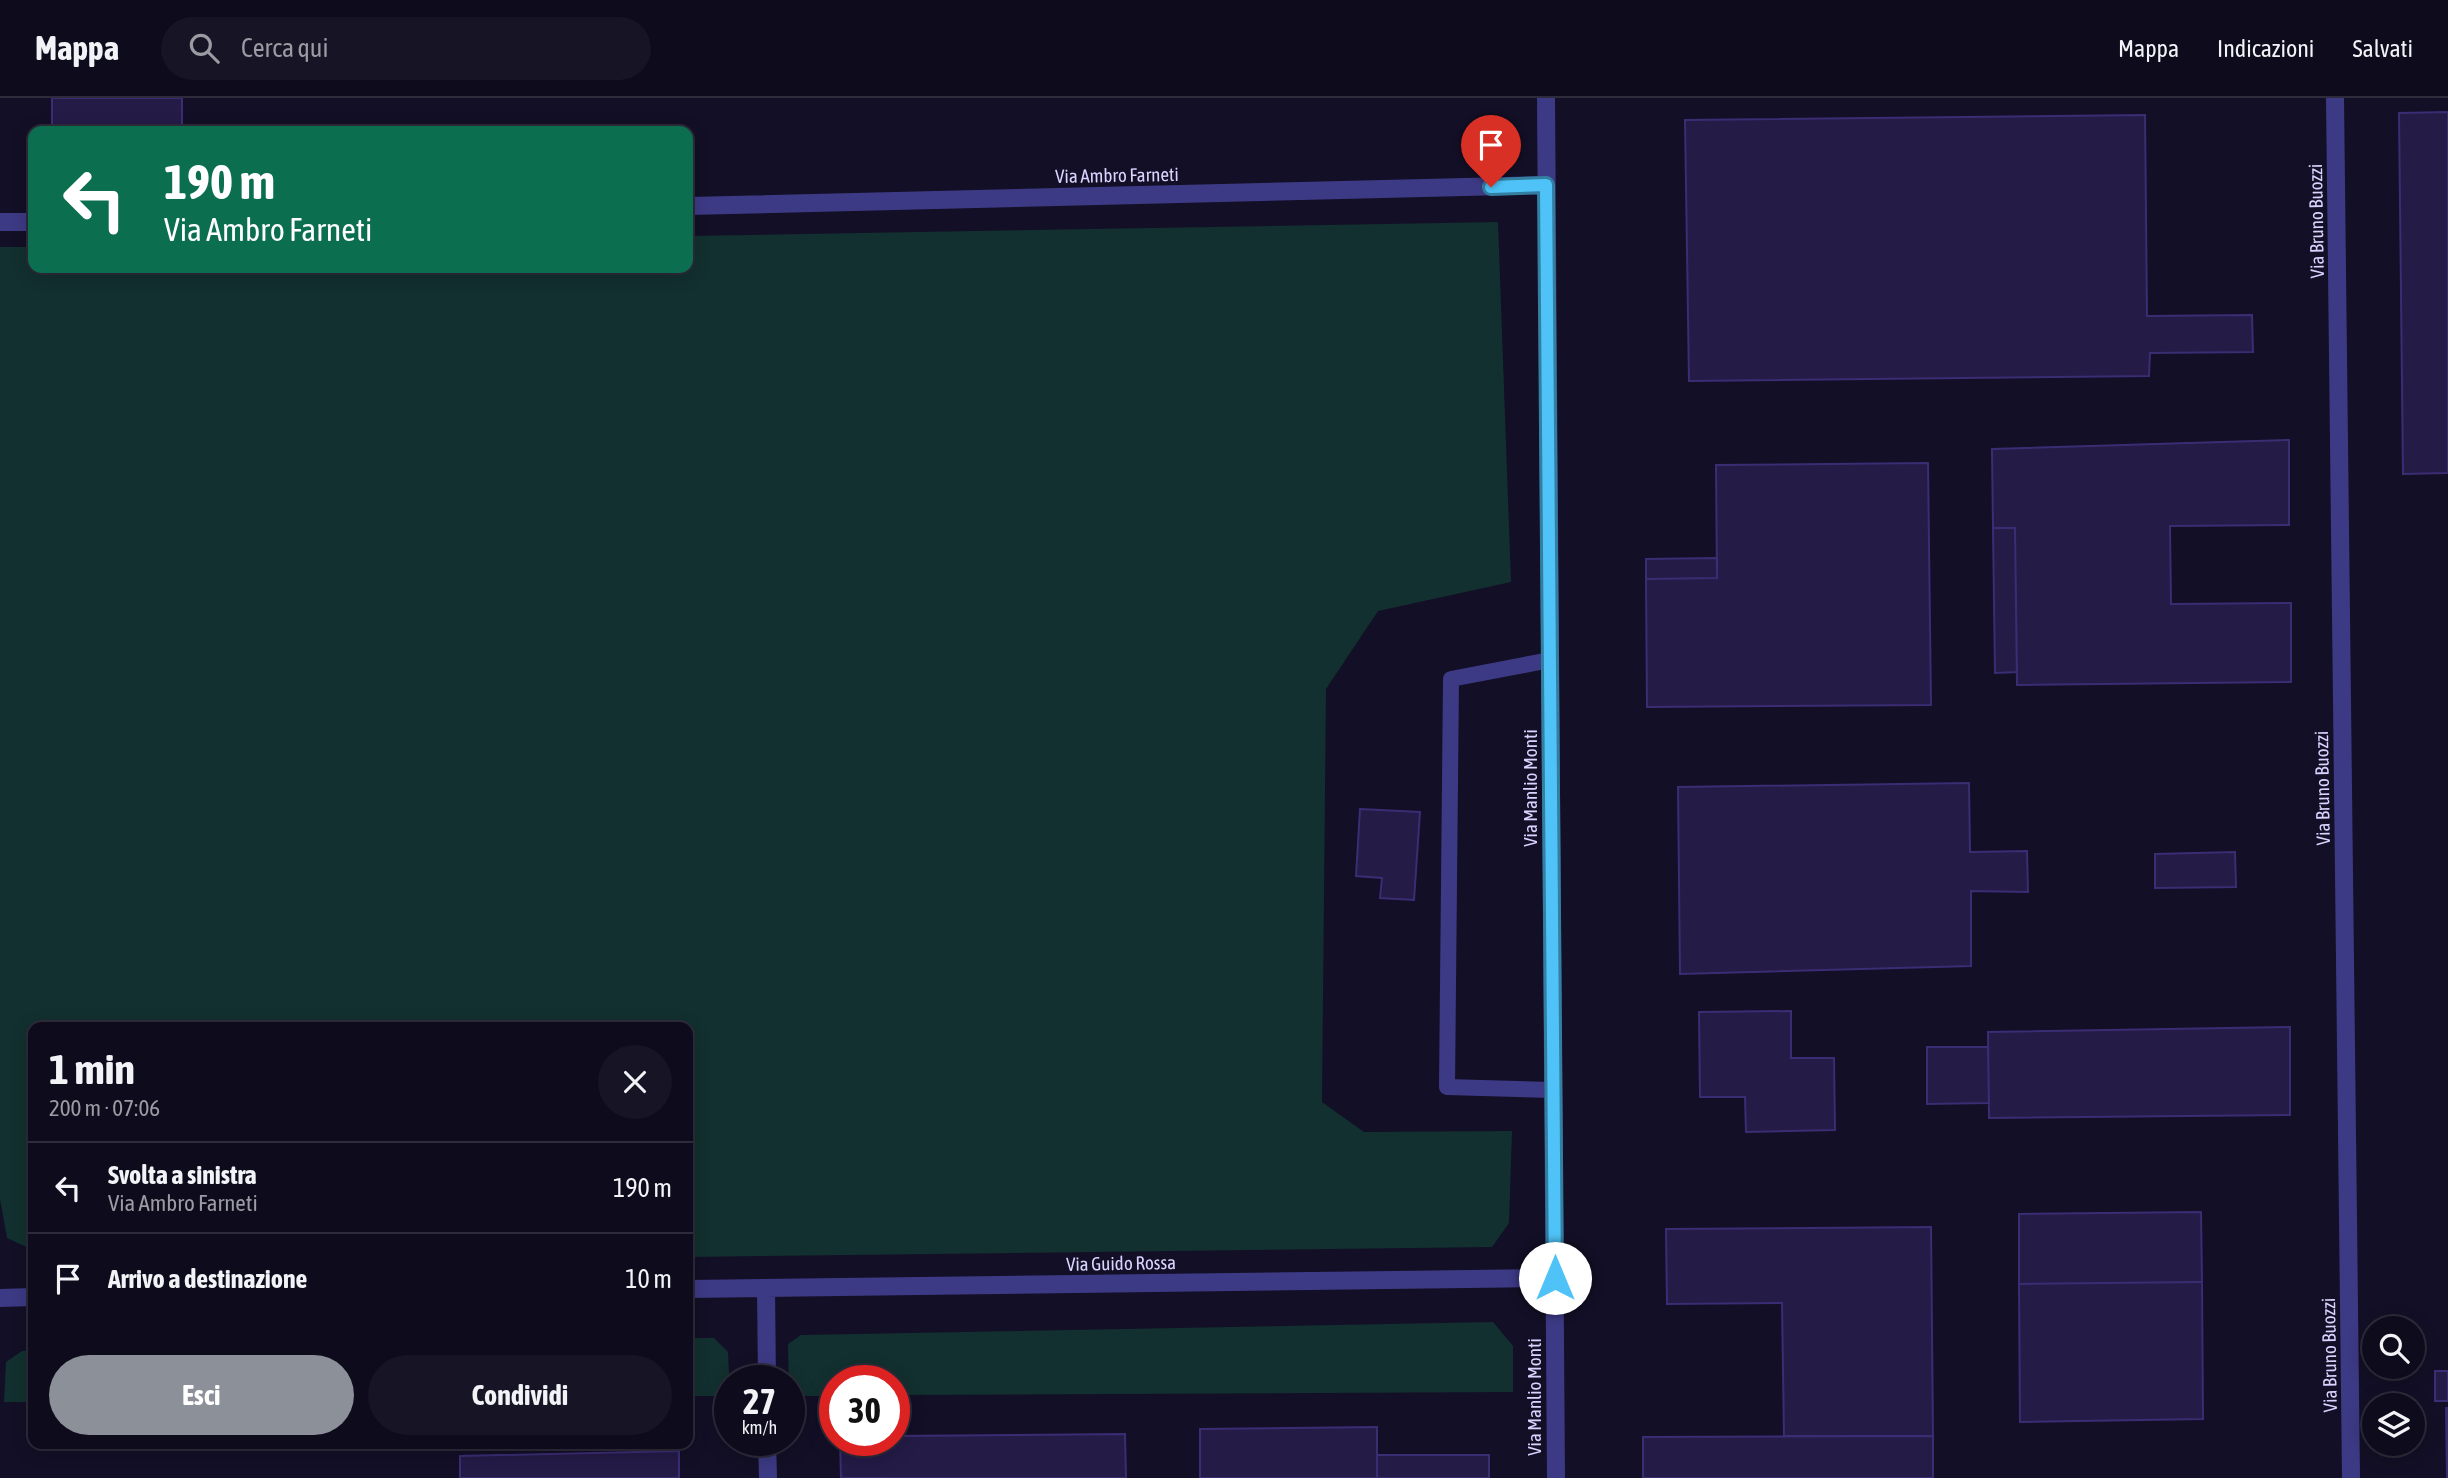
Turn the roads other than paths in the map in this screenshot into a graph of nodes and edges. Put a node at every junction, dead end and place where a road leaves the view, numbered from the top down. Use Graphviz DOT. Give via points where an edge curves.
graph roads {
  1 [pos="1546,98"];
  2 [pos="2335,98"];
  3 [pos="1546,185"];
  4 [pos="693,206"];
  5 [pos="0,222"];
  6 [pos="28,222"];
  7 [pos="1550,660"];
  8 [pos="1553,1090"];
  9 [pos="1555,1278"];
  10 [pos="766,1288"];
  11 [pos="693,1289"];
  12 [pos="28,1297"];
  13 [pos="0,1298"];
  14 [pos="767,1365"];
  15 [pos="767,1456"];
  16 [pos="768,1478"];
  17 [pos="1556,1478"];
  18 [pos="2351,1478"];
  1 -- 3 [label="street, Via Manlio Monti"];
  2 -- 18 [label="street, Via Bruno Buozzi"];
  3 -- 4 [label="street, Via Ambro Farneti"];
  3 -- 7 [label="street, Via Manlio Monti"];
  5 -- 6 [label="street"];
  7 -- 8 [label="street, Via Manlio Monti"];
  7 -- 8 [label="lane" via="1451,679 1447,1087"];
  8 -- 9 [label="street, Via Manlio Monti"];
  9 -- 10 [label="street, Via Guido Rossa"];
  9 -- 17 [label="street, Via Manlio Monti"];
  10 -- 11 [label="street, Via Guido Rossa"];
  10 -- 14 [label="street"];
  12 -- 13 [label="street"];
  15 -- 16 [label="street"];
}
